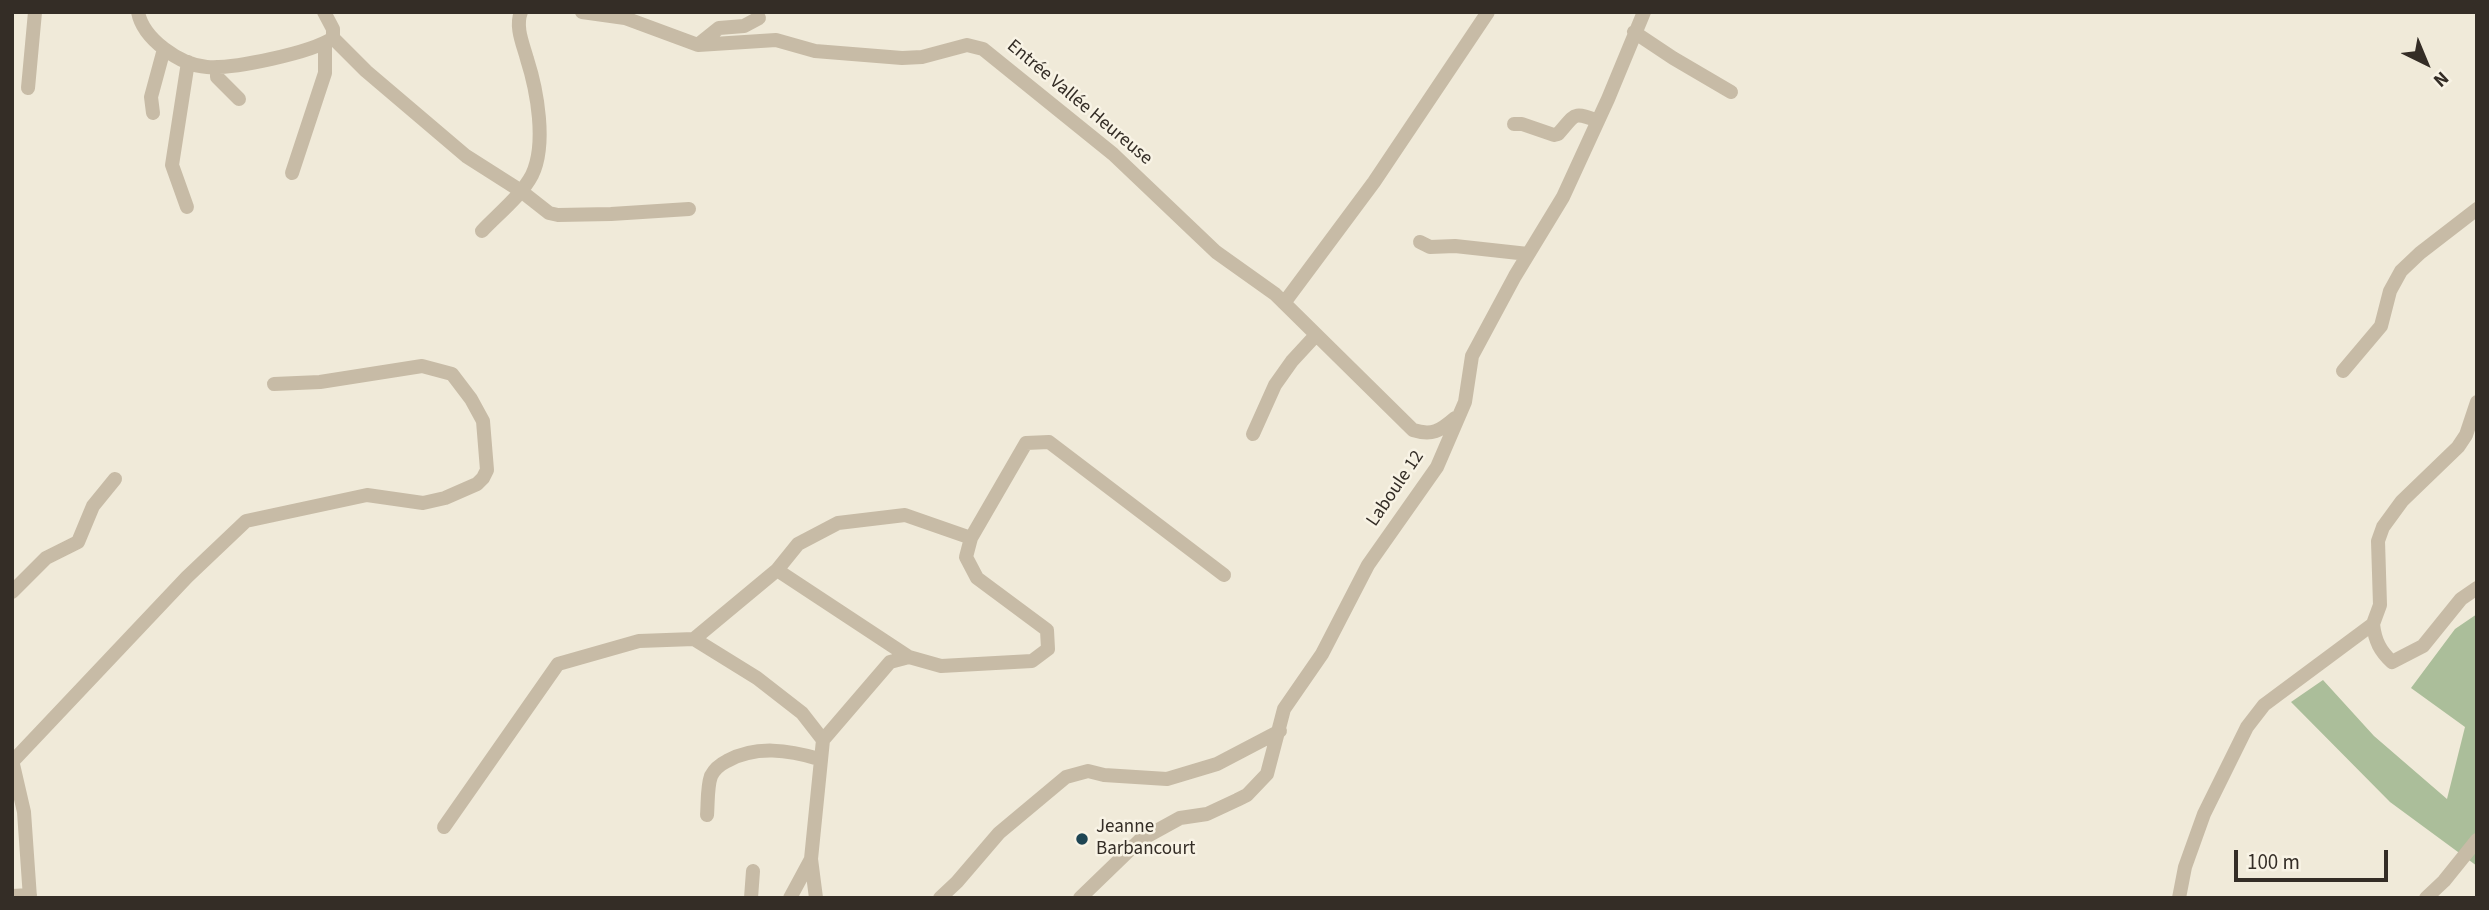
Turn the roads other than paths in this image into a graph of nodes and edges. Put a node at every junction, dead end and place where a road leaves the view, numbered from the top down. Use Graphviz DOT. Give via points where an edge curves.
graph roads {
  1 [pos="35,12"];
  2 [pos="138,12"];
  3 [pos="324,12"];
  4 [pos="521,12"];
  5 [pos="582,12"];
  6 [pos="1488,12"];
  7 [pos="1644,12"];
  8 [pos="759,18"];
  9 [pos="1634,32"];
  10 [pos="329,41"];
  11 [pos="698,45"];
  12 [pos="164,49"];
  13 [pos="188,62"];
  14 [pos="217,67"];
  15 [pos="28,88"];
  16 [pos="1731,92"];
  17 [pos="239,99"];
  18 [pos="153,113"];
  19 [pos="1598,121"];
  20 [pos="1514,124"];
  21 [pos="292,173"];
  22 [pos="521,191"];
  23 [pos="187,206"];
  24 [pos="689,209"];
  25 [pos="2477,209"];
  26 [pos="482,231"];
  27 [pos="1420,242"];
  28 [pos="1528,254"];
  29 [pos="1284,303"];
  30 [pos="1316,335"];
  31 [pos="2343,371"];
  32 [pos="274,384"];
  33 [pos="2477,402"];
  34 [pos="1458,415"];
  35 [pos="1253,435"];
  36 [pos="115,479"];
  37 [pos="971,538"];
  38 [pos="777,570"];
  39 [pos="1224,575"];
  40 [pos="2477,588"];
  41 [pos="12,592"];
  42 [pos="2373,624"];
  43 [pos="694,639"];
  44 [pos="909,657"];
  45 [pos="1280,731"];
  46 [pos="823,740"];
  47 [pos="820,759"];
  48 [pos="13,760"];
  49 [pos="707,816"];
  50 [pos="444,827"];
  51 [pos="2477,840"];
  52 [pos="811,859"];
  53 [pos="753,871"];
  54 [pos="12,896"];
  55 [pos="30,897"];
  56 [pos="751,898"];
  57 [pos="790,898"];
  58 [pos="816,898"];
  59 [pos="940,898"];
  60 [pos="1080,898"];
  61 [pos="2179,898"];
  62 [pos="2426,898"];
  1 -- 15 [label="street"];
  2 -- 12 [label="street" via="139,20"];
  3 -- 10 [label="street" via="333,29"];
  4 -- 22 [label="street" via="521,36 537,89 538,139 532,174"];
  5 -- 11 [label="street, Entrée Vallée Heureuse" via="625,18"];
  6 -- 29 [label="street" via="1374,182"];
  7 -- 9 [label="street, Laboule 12"];
  8 -- 11 [label="street" via="744,26 719,28"];
  9 -- 16 [label="street"];
  9 -- 19 [label="street, Laboule 12"];
  10 -- 14 [label="street"];
  10 -- 21 [label="street" via="325,73"];
  10 -- 22 [label="street" via="466,156"];
  11 -- 29 [label="street, Entrée Vallée Heureuse" via="776,40 815,51 902,58 967,45 983,49 1113,154 1216,252"];
  12 -- 13 [label="street"];
  12 -- 18 [label="street" via="151,97"];
  13 -- 14 [label="street"];
  13 -- 23 [label="street" via="172,164"];
  14 -- 17 [label="street" via="217,78"];
  19 -- 20 [label="street" via="1580,114 1554,135"];
  19 -- 28 [label="street, Laboule 12" via="1563,197"];
  22 -- 24 [label="street" via="558,215"];
  22 -- 26 [label="street"];
  25 -- 31 [label="street" via="2401,271 2390,291 2381,326"];
  27 -- 28 [label="street" via="1430,247"];
  28 -- 34 [label="street, Laboule 12" via="1472,356 1465,402"];
  29 -- 30 [label="street, Entrée Vallée Heureuse"];
  30 -- 34 [label="street, Entrée Vallée Heureuse" via="1413,430 1440,431"];
  30 -- 35 [label="street" via="1275,385"];
  32 -- 48 [label="street" via="320,382 422,366 452,374 483,421 487,470 477,484 423,503 367,495 246,521"];
  33 -- 42 [label="street" via="2458,447 2402,501 2383,527 2378,541 2380,605"];
  34 -- 45 [label="street, Laboule 12" via="1437,467 1368,565 1322,654 1284,709"];
  36 -- 41 [label="street" via="93,506 78,542 46,558"];
  37 -- 38 [label="street" via="905,515 838,523 798,544"];
  37 -- 39 [label="street" via="1026,443 1049,442"];
  37 -- 44 [label="street" via="966,557 977,579 1047,630 1048,649 1032,661 942,666"];
  38 -- 43 [label="street"];
  38 -- 44 [label="street"];
  40 -- 42 [label="street" via="2461,599 2423,646 2392,663 2374,637"];
  42 -- 61 [label="street" via="2264,705 2247,727 2204,814"];
  43 -- 46 [label="street" via="802,713"];
  43 -- 50 [label="street" via="639,641 558,664"];
  44 -- 46 [label="street" via="890,662"];
  45 -- 59 [label="street" via="1217,764 1167,779 1088,771 1066,777 999,833"];
  45 -- 60 [label="street, Laboule 12" via="1266,774 1247,794 1208,814 1180,818 1157,829"];
  46 -- 47 [label="street"];
  47 -- 49 [label="street" via="796,752 757,750 737,756 711,776"];
  47 -- 52 [label="street"];
  48 -- 55 [label="street" via="24,812"];
  51 -- 62 [label="street"];
  52 -- 57 [label="street"];
  52 -- 58 [label="street"];
  53 -- 56 [label="street"];
  54 -- 55 [label="street"];
}
